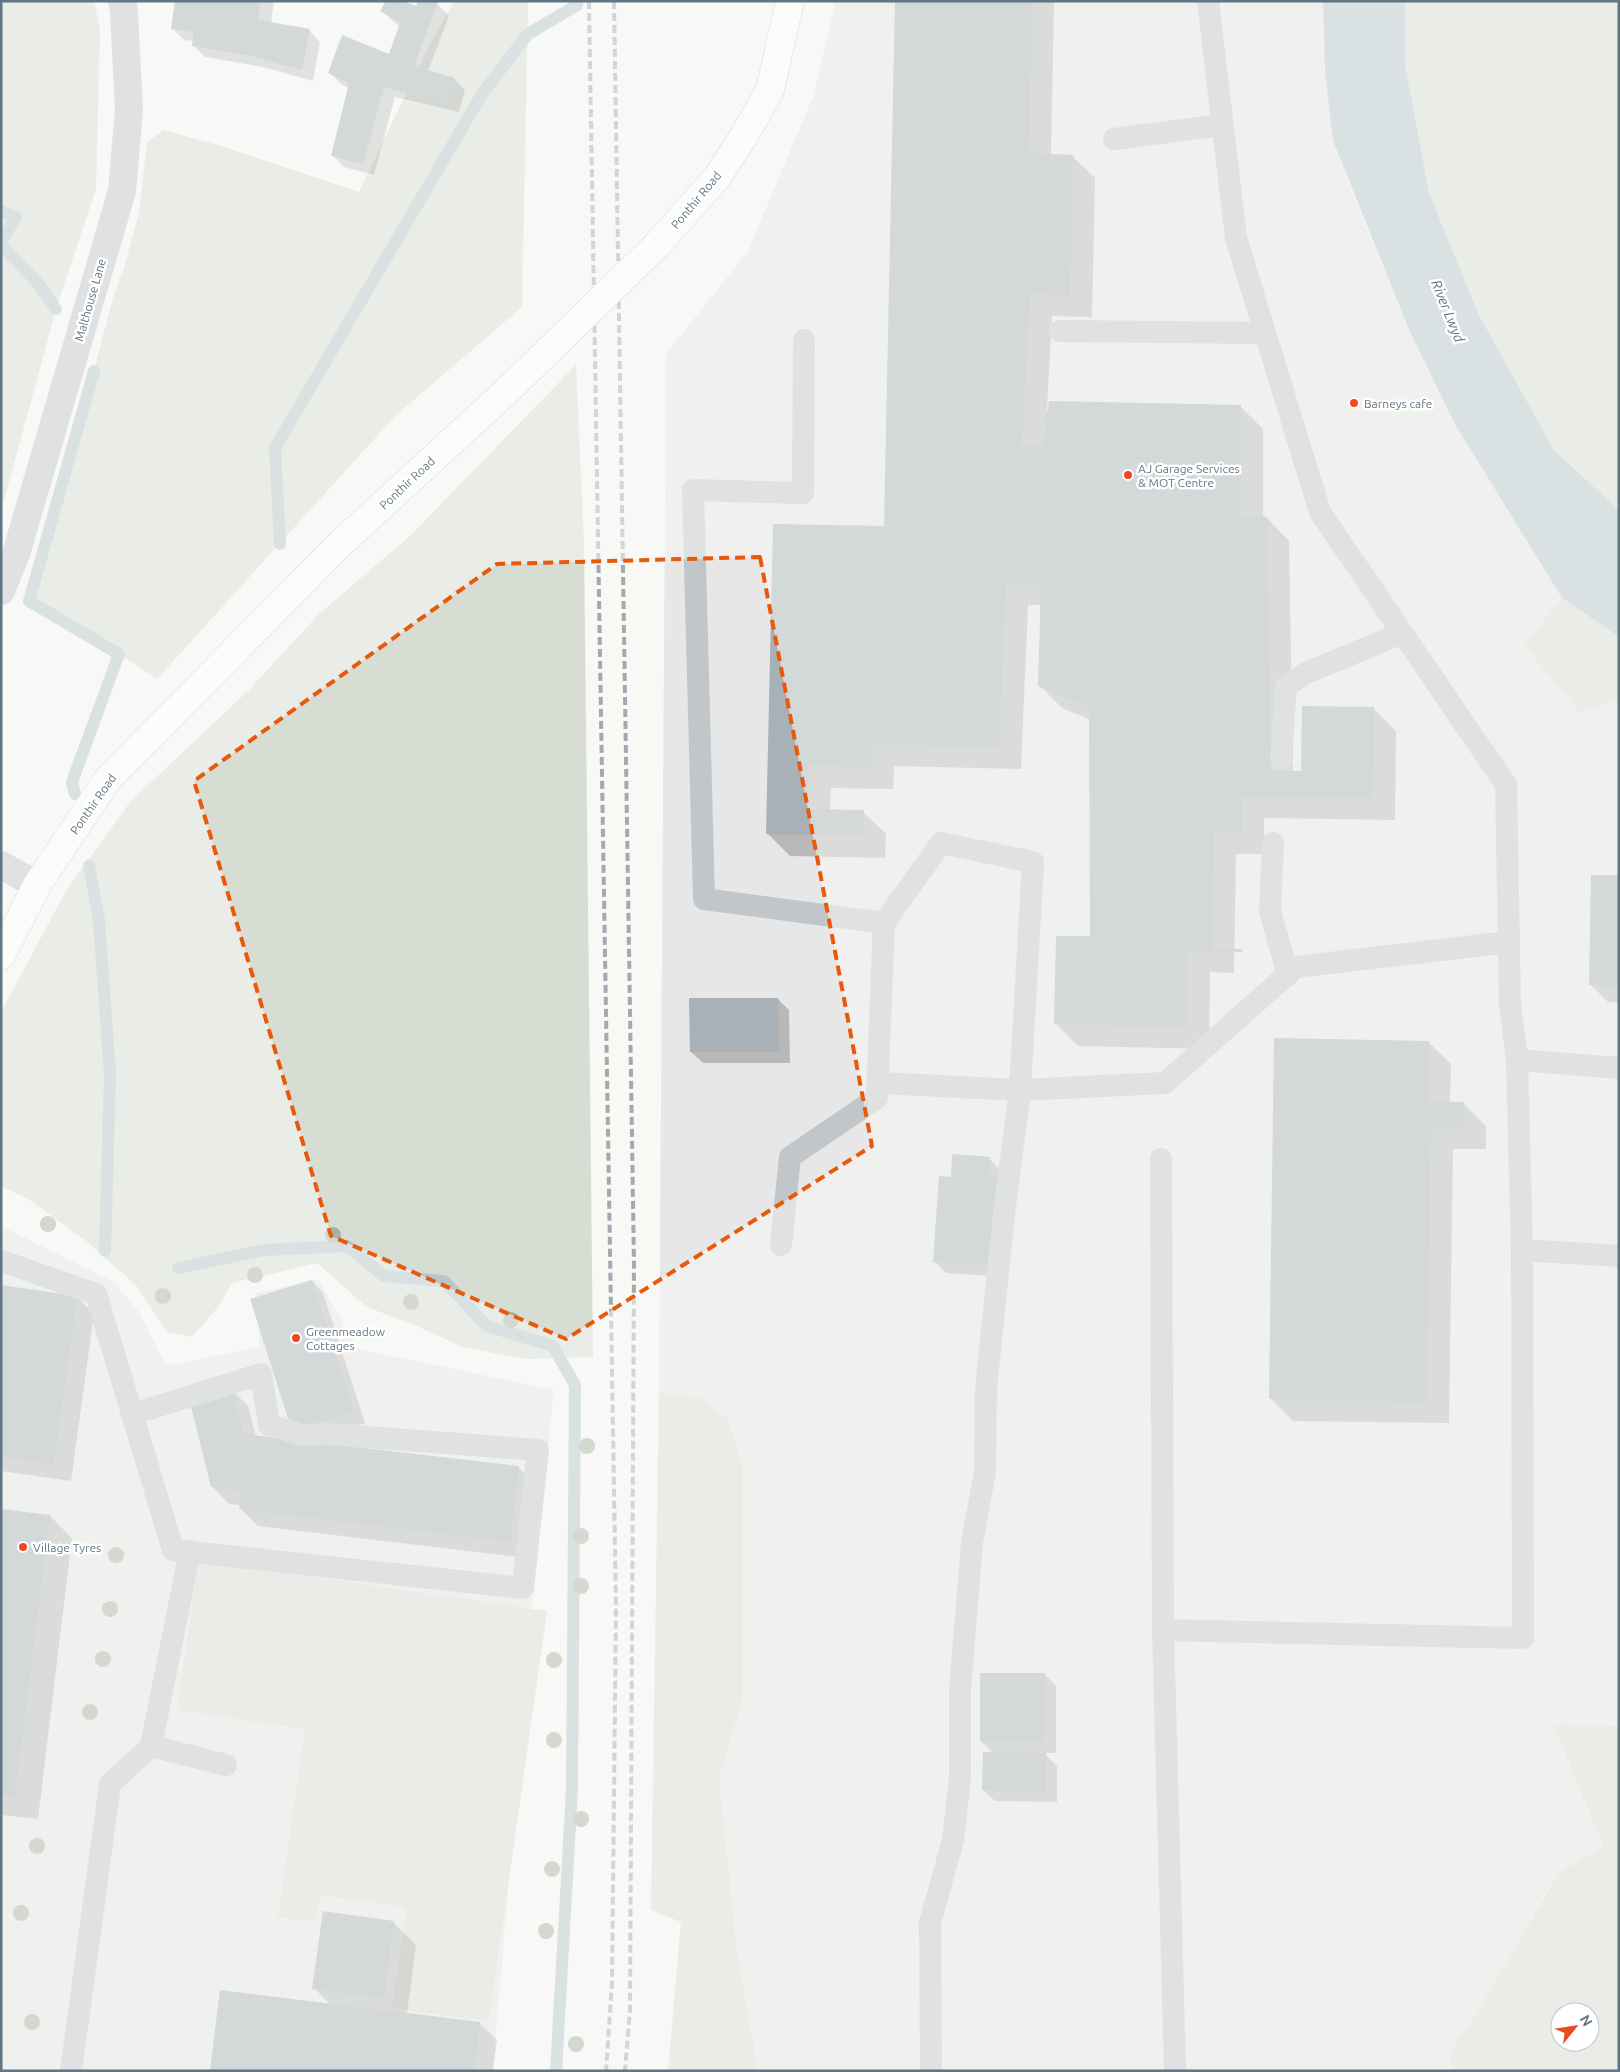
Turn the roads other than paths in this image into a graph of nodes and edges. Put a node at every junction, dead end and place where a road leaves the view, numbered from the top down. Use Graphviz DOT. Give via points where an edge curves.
graph roads {
  1 [pos="122,1"];
  2 [pos="790,1"];
  3 [pos="1208,1"];
  4 [pos="1222,125"];
  5 [pos="1114,139"];
  6 [pos="1060,331"];
  7 [pos="1265,333"];
  8 [pos="804,340"];
  9 [pos="1,591"];
  10 [pos="1402,633"];
  11 [pos="1281,759"];
  12 [pos="1273,844"];
  13 [pos="1,864"];
  14 [pos="37,885"];
  15 [pos="884,923"];
  16 [pos="1509,942"];
  17 [pos="1,956"];
  18 [pos="1288,975"];
  19 [pos="1517,1060"];
  20 [pos="1619,1068"];
  21 [pos="878,1083"];
  22 [pos="1020,1090"];
  23 [pos="1161,1159"];
  24 [pos="781,1245"];
  25 [pos="1522,1250"];
  26 [pos="1619,1256"];
  27 [pos="1,1261"];
  28 [pos="133,1414"];
  29 [pos="190,1551"];
  30 [pos="1163,1630"];
  31 [pos="151,1746"];
  32 [pos="226,1765"];
  33 [pos="71,2071"];
  34 [pos="931,2071"];
  35 [pos="1175,2071"];
  1 -- 9 [label="street, Malthouse Lane" via="130,110 122,191 16,554"];
  2 -- 14 [label="main road, Ponthir Road, bridge" via="770,90 718,176 658,245 510,388 340,544 108,779"];
  3 -- 4 [label="lane"];
  4 -- 5 [label="lane"];
  4 -- 7 [label="lane" via="1236,238"];
  6 -- 7 [label="lane"];
  7 -- 10 [label="lane" via="1320,512"];
  8 -- 15 [label="lane" via="803,493 693,490 704,899"];
  10 -- 11 [label="lane" via="1306,673 1286,686"];
  10 -- 16 [label="lane" via="1506,785"];
  12 -- 18 [label="lane" via="1270,911"];
  13 -- 14 [label="street"];
  14 -- 17 [label="main road, Ponthir Road"];
  15 -- 21 [label="lane"];
  15 -- 22 [label="lane" via="941,843 1033,862"];
  16 -- 18 [label="lane" via="1296,967"];
  16 -- 19 [label="lane" via="1510,1004"];
  18 -- 22 [label="lane" via="1165,1083"];
  19 -- 20 [label="lane"];
  19 -- 25 [label="lane"];
  21 -- 22 [label="lane"];
  21 -- 24 [label="lane" via="877,1098 790,1157"];
  22 -- 34 [label="lane" via="986,1389 985,1472 972,1542 960,1690 960,1778 953,1840 930,1923"];
  23 -- 30 [label="lane"];
  25 -- 26 [label="lane"];
  25 -- 30 [label="lane" via="1523,1638"];
  27 -- 28 [label="lane" via="96,1294"];
  28 -- 29 [label="lane" via="174,1550"];
  28 -- 29 [label="lane" via="261,1374 269,1425 302,1435 327,1434 538,1450 523,1588"];
  29 -- 31 [label="lane"];
  30 -- 35 [label="lane"];
  31 -- 32 [label="lane"];
  31 -- 33 [label="lane" via="110,1784"];
}
